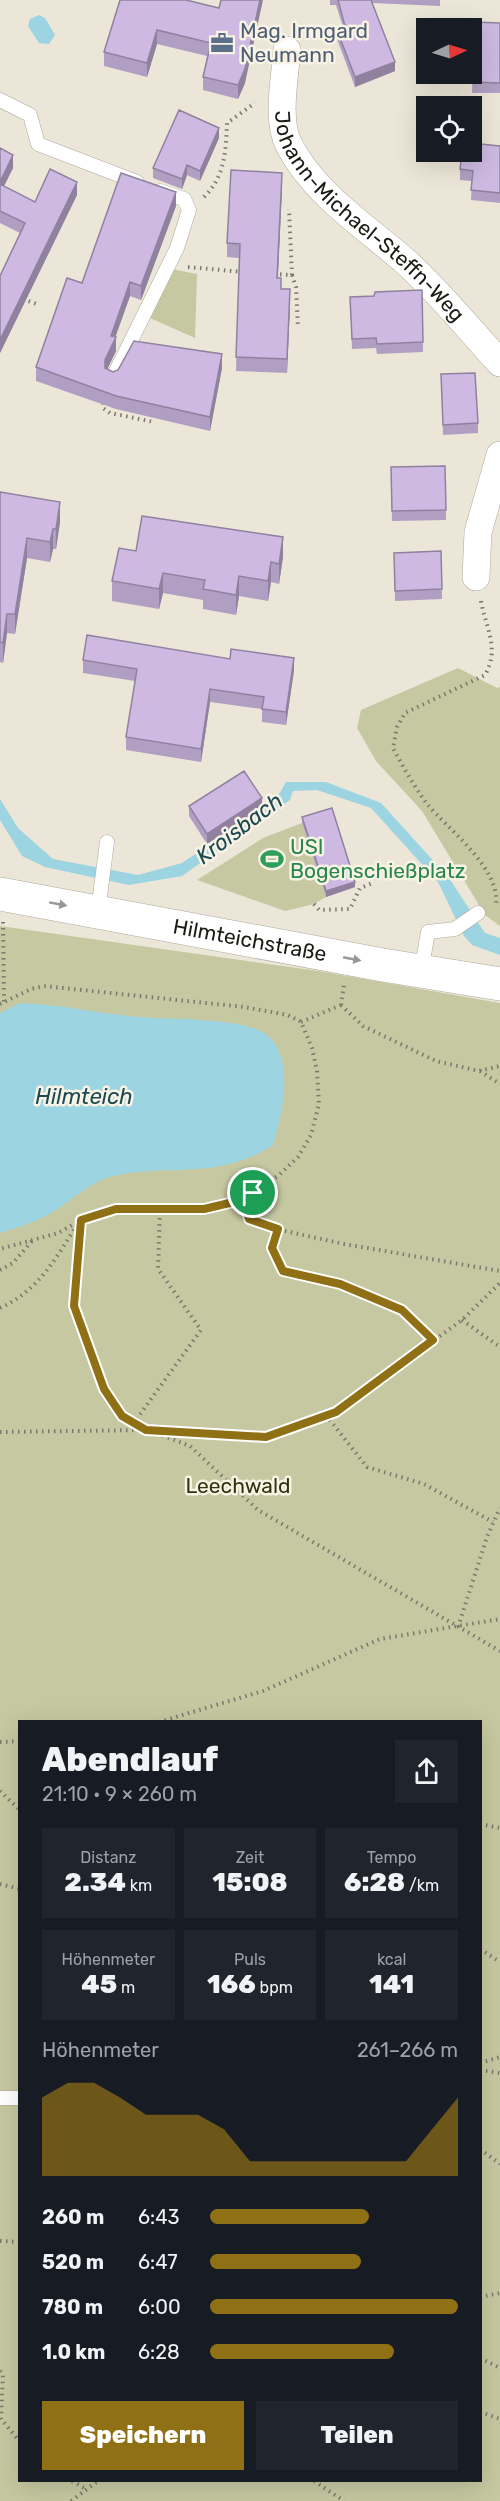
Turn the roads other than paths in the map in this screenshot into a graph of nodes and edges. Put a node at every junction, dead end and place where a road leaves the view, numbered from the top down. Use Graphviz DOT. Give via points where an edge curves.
graph roads {
  1 [pos="287,50"];
  2 [pos="0,100"];
  3 [pos="500,363"];
  4 [pos="113,377"];
  5 [pos="500,455"];
  6 [pos="476,577"];
  7 [pos="107,842"];
  8 [pos="2,894"];
  9 [pos="99,898"];
  10 [pos="478,913"];
  11 [pos="421,972"];
  12 [pos="500,984"];
  13 [pos="0,2098"];
  14 [pos="18,2098"];
  1 -- 3 [label="street, Johann-Michael-Steffn-Weg" via="282,104 288,144 311,176 407,264"];
  2 -- 4 [label="lane" via="30,115 38,144 184,199 189,205 177,248"];
  5 -- 6 [label="street" via="478,532"];
  7 -- 9 [label="lane"];
  8 -- 9 [label="main road, Hilmteichstraße, one-way"];
  9 -- 11 [label="main road, Hilmteichstraße, one-way"];
  10 -- 11 [label="lane" via="454,929 429,932"];
  11 -- 12 [label="main road, Hilmteichstraße"];
  13 -- 14 [label="lane"];
}
